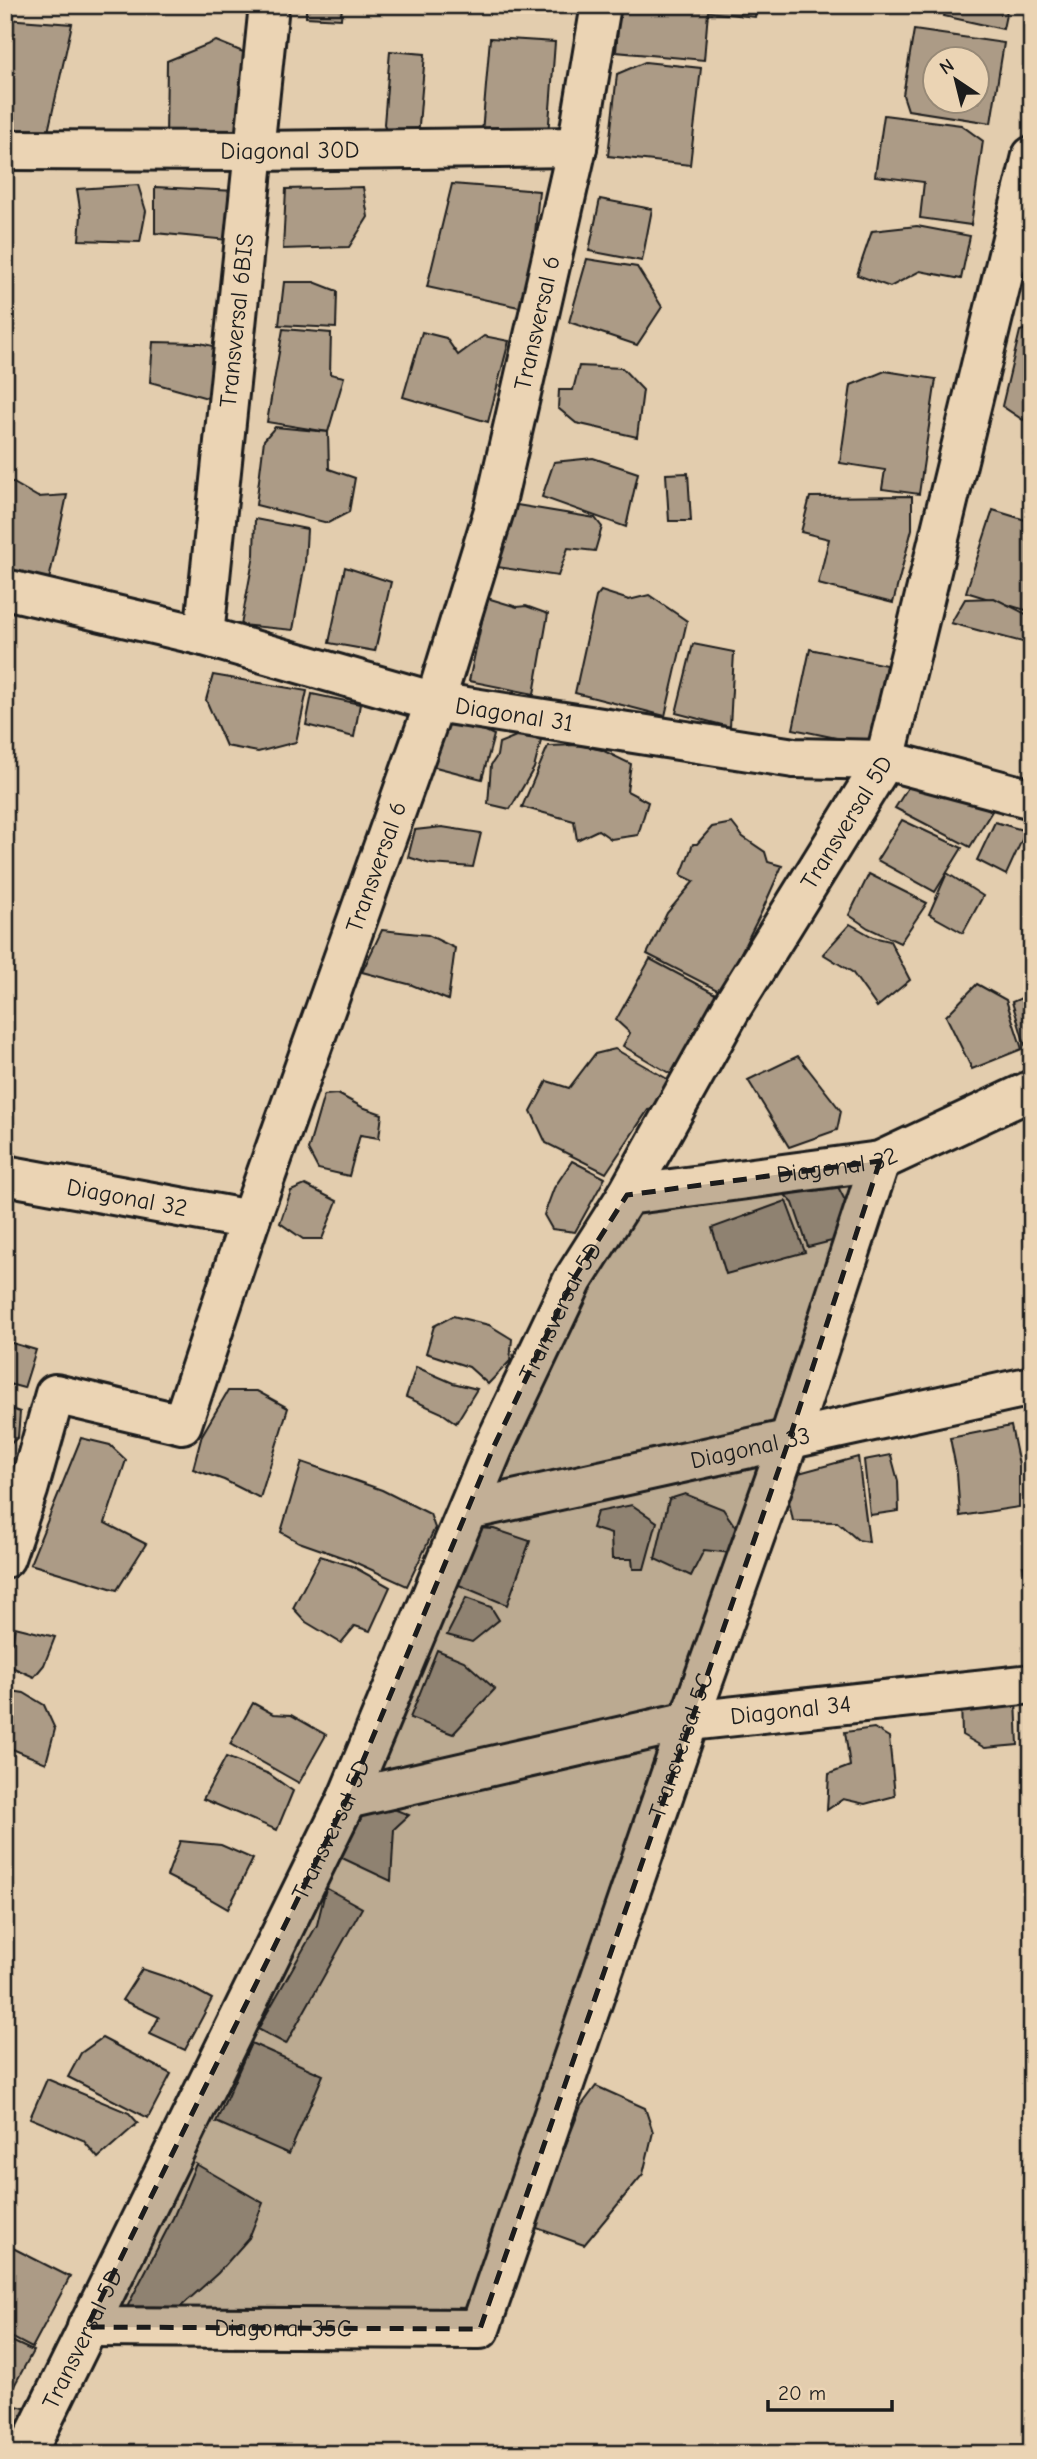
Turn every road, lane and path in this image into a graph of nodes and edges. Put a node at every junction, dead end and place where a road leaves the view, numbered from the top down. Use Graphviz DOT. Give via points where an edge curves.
graph roads {
  1 [pos="269,5"];
  2 [pos="601,5"];
  3 [pos="577,148"];
  4 [pos="5,150"];
  5 [pos="254,151"];
  6 [pos="1032,156"];
  7 [pos="5,589"];
  8 [pos="204,636"];
  9 [pos="435,702"];
  10 [pos="885,760"];
  11 [pos="1032,799"];
  12 [pos="1032,1090"];
  13 [pos="880,1161"];
  14 [pos="5,1175"];
  15 [pos="626,1195"];
  16 [pos="250,1220"];
  17 [pos="1032,1386"];
  18 [pos="789,1440"];
  19 [pos="17,1487"];
  20 [pos="468,1510"];
  21 [pos="5,1558"];
  22 [pos="1032,1684"];
  23 [pos="689,1721"];
  24 [pos="347,1799"];
  25 [pos="87,2327"];
  26 [pos="480,2329"];
  27 [pos="26,2454"];
  1 -- 5 [label="street, Transversal 6BIS"];
  2 -- 3 [label="street, Transversal 6"];
  3 -- 5 [label="street, Diagonal 30D"];
  3 -- 9 [label="street, Transversal 6" via="495,507"];
  4 -- 5 [label="street, Diagonal 30D"];
  5 -- 8 [label="street, Transversal 6BIS"];
  6 -- 10 [label="street, Transversal 5D"];
  7 -- 8 [label="street, Diagonal 31"];
  8 -- 9 [label="street, Diagonal 31"];
  9 -- 10 [label="street, Diagonal 31" via="794,758"];
  9 -- 16 [label="street, Transversal 6"];
  10 -- 11 [label="street, Diagonal 31"];
  10 -- 15 [label="street, Transversal 5D" via="732,1007"];
  12 -- 13 [label="street, Diagonal 32"];
  13 -- 15 [label="street, Diagonal 32"];
  13 -- 18 [label="street, Transversal 5C"];
  14 -- 16 [label="street, Diagonal 32"];
  15 -- 20 [label="street, Transversal 5D" via="573,1280"];
  16 -- 19 [label="street, Transversal 6" via="182,1424 55,1394"];
  17 -- 18 [label="street, Diagonal 33"];
  18 -- 20 [label="street, Diagonal 33"];
  18 -- 23 [label="street, Transversal 5C"];
  19 -- 21 [label="street, Transversal 6"];
  20 -- 24 [label="street, Transversal 5D"];
  22 -- 23 [label="street, Diagonal 34"];
  23 -- 24 [label="street, Diagonal 34"];
  23 -- 26 [label="street, Transversal 5C"];
  24 -- 25 [label="street, Transversal 5D"];
  25 -- 26 [label="street, Diagonal 35C"];
  25 -- 27 [label="street, Transversal 5D"];
}
